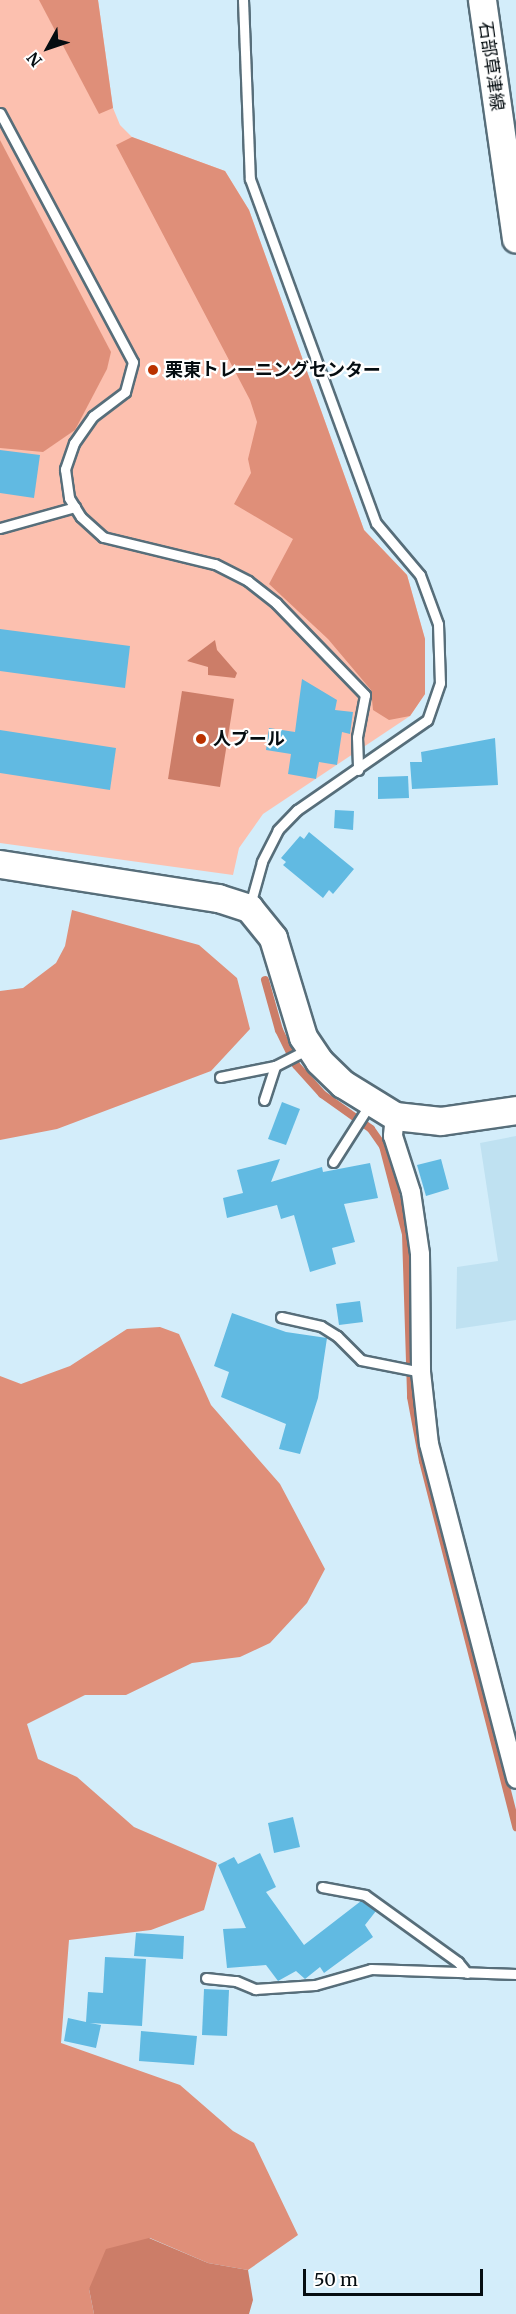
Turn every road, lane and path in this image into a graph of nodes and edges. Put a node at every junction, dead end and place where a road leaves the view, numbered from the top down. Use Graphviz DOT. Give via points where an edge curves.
graph roads {
  1 [pos="243,0"];
  2 [pos="482,0"];
  3 [pos="0,113"];
  4 [pos="516,239"];
  5 [pos="75,507"];
  6 [pos="0,528"];
  7 [pos="358,770"];
  8 [pos="0,864"];
  9 [pos="249,908"];
  10 [pos="297,1054"];
  11 [pos="274,1066"];
  12 [pos="220,1077"];
  13 [pos="264,1100"];
  14 [pos="516,1110"];
  15 [pos="363,1115"];
  16 [pos="395,1116"];
  17 [pos="333,1162"];
  18 [pos="280,1317"];
  19 [pos="418,1371"];
  20 [pos="516,1779"];
  21 [pos="322,1887"];
  22 [pos="467,1973"];
  23 [pos="516,1974"];
  24 [pos="206,1978"];
  1 -- 7 [label="lane" via="250,179 376,523 420,576 438,624 440,683 427,720"];
  2 -- 4 [label="street, 石部草津線"];
  3 -- 5 [label="lane" via="133,362 125,392 93,416 74,443 65,469"];
  5 -- 6 [label="lane"];
  5 -- 7 [label="lane" via="103,537 215,564 248,581 276,603 365,695 357,737"];
  7 -- 9 [label="lane" via="297,810 278,830 262,862"];
  8 -- 9 [label="street" via="218,898"];
  9 -- 10 [label="street" via="273,939 303,1037"];
  10 -- 11 [label="lane"];
  10 -- 15 [label="street" via="319,1061"];
  11 -- 12 [label="lane"];
  11 -- 13 [label="lane"];
  14 -- 16 [label="street" via="441,1121"];
  15 -- 16 [label="street"];
  15 -- 17 [label="lane"];
  16 -- 19 [label="street" via="393,1136 411,1192 420,1254"];
  18 -- 19 [label="lane" via="321,1326 361,1360"];
  19 -- 20 [label="street" via="429,1444"];
  21 -- 22 [label="lane" via="365,1895 458,1962"];
  22 -- 23 [label="lane"];
  22 -- 24 [label="lane" via="371,1969 315,1985 255,1989 236,1981"];
}
